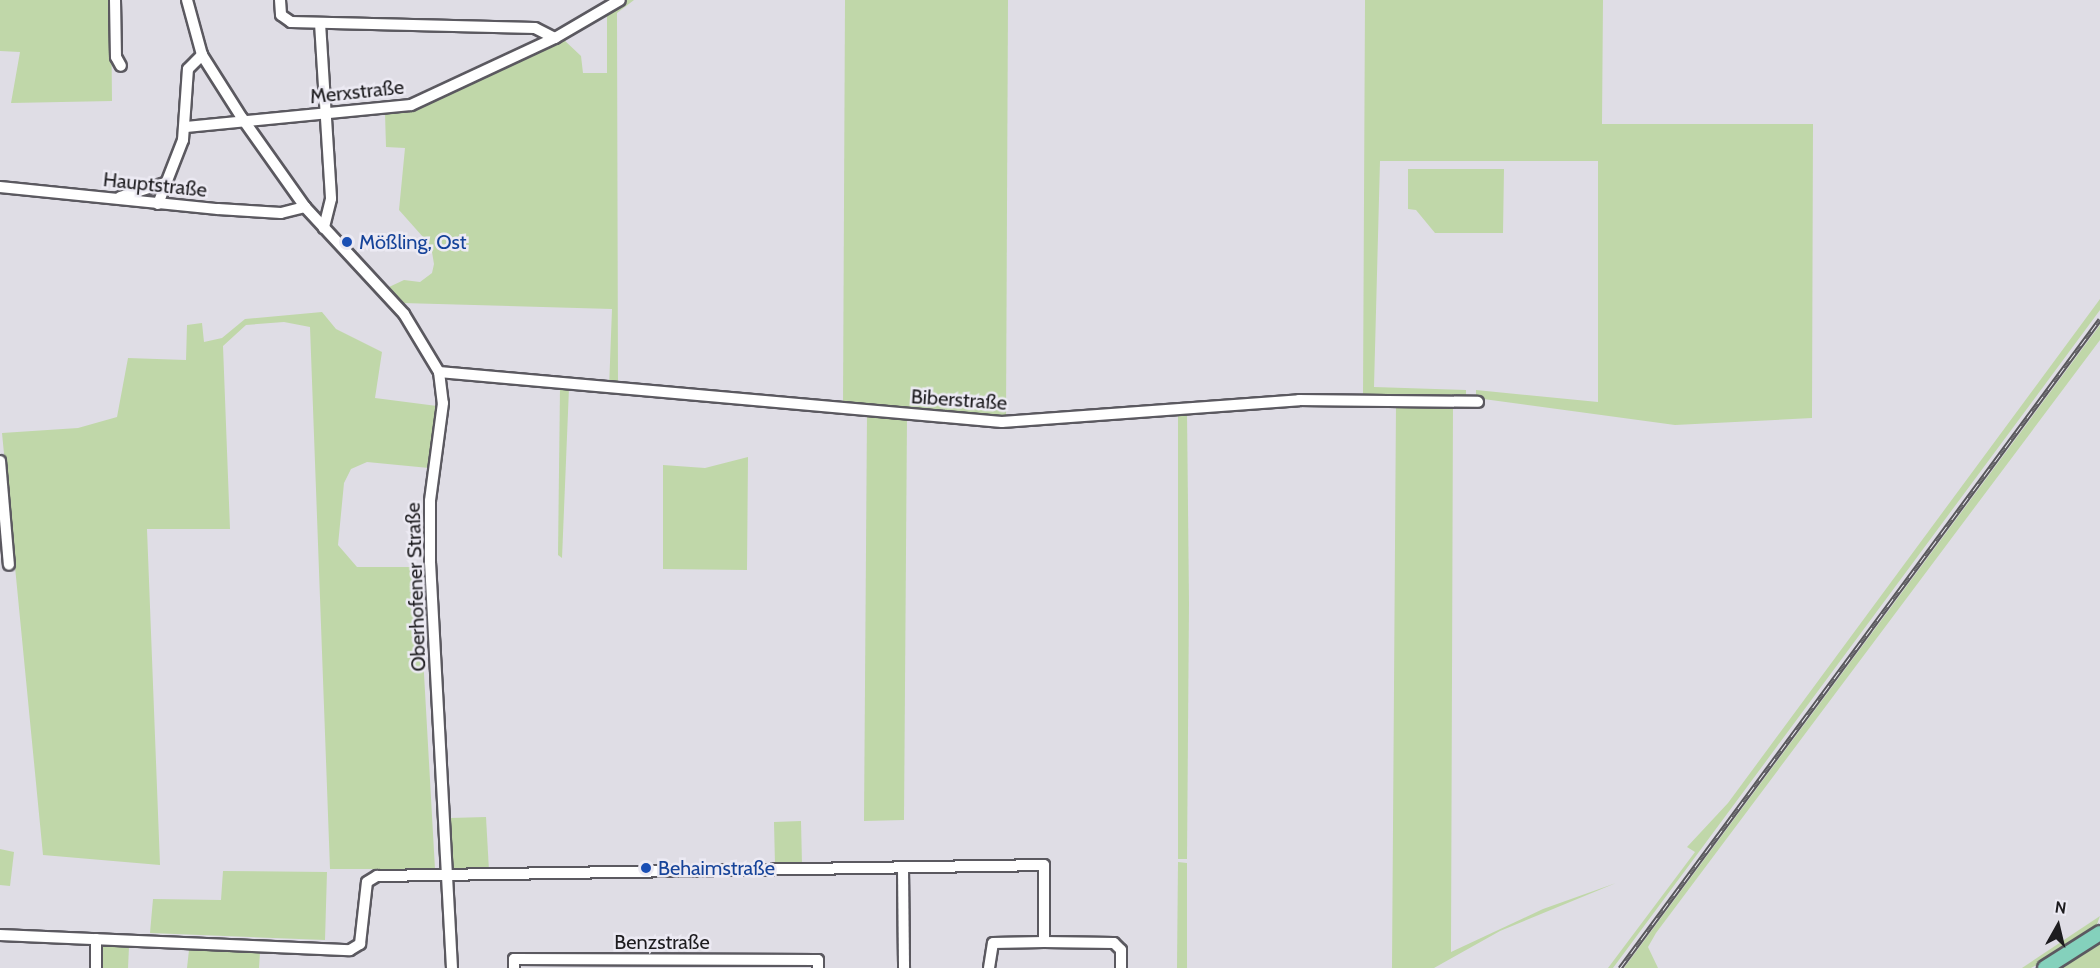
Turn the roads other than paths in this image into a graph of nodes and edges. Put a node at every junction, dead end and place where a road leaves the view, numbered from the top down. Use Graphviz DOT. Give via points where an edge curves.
graph roads {
  1 [pos="115,0"];
  2 [pos="187,0"];
  3 [pos="280,0"];
  4 [pos="620,0"];
  5 [pos="320,23"];
  6 [pos="555,38"];
  7 [pos="202,55"];
  8 [pos="121,66"];
  9 [pos="327,115"];
  10 [pos="242,118"];
  11 [pos="186,127"];
  12 [pos="165,183"];
  13 [pos="0,187"];
  14 [pos="114,199"];
  15 [pos="159,204"];
  16 [pos="305,207"];
  17 [pos="324,228"];
  18 [pos="439,372"];
  19 [pos="1478,402"];
  20 [pos="0,461"];
  21 [pos="9,565"];
  22 [pos="903,869"];
  23 [pos="447,877"];
  24 [pos="2100,933"];
  25 [pos="0,935"];
  26 [pos="96,939"];
  27 [pos="1044,942"];
  28 [pos="818,964"];
  29 [pos="96,968"];
  30 [pos="452,968"];
  31 [pos="514,968"];
  32 [pos="904,968"];
  33 [pos="989,968"];
  34 [pos="1121,968"];
  35 [pos="2045,968"];
  1 -- 8 [label="street" via="116,57"];
  2 -- 7 [label="street, Oberhofener Straße"];
  3 -- 5 [label="street" via="285,20"];
  4 -- 6 [label="street, Merxstraße"];
  5 -- 6 [label="street" via="535,28"];
  5 -- 9 [label="street"];
  6 -- 9 [label="street, Merxstraße" via="434,97 390,109"];
  7 -- 10 [label="street, Oberhofener Straße"];
  7 -- 11 [label="street" via="188,69"];
  9 -- 10 [label="street, Merxstraße"];
  9 -- 17 [label="street" via="332,199"];
  10 -- 11 [label="street, Merxstraße"];
  10 -- 16 [label="street, Oberhofener Straße"];
  11 -- 12 [label="street"];
  12 -- 14 [label="street"];
  12 -- 15 [label="street"];
  13 -- 14 [label="street, Hauptstraße"];
  14 -- 15 [label="street, Hauptstraße"];
  15 -- 16 [label="street, Hauptstraße" via="281,213"];
  16 -- 17 [label="street, Oberhofener Straße"];
  17 -- 18 [label="street, Oberhofener Straße" via="404,314"];
  18 -- 19 [label="street, Biberstraße" via="1002,422 1299,400"];
  18 -- 23 [label="street, Oberhofener Straße" via="443,403 430,501 430,553"];
  20 -- 21 [label="street"];
  22 -- 23 [label="street"];
  22 -- 27 [label="street" via="1044,865"];
  22 -- 32 [label="street"];
  23 -- 26 [label="street" via="370,877 360,944 350,950"];
  23 -- 30 [label="street, Oberhofener Straße"];
  24 -- 35 [label="main road"];
  25 -- 26 [label="street"];
  26 -- 29 [label="street"];
  27 -- 33 [label="street" via="993,943"];
  27 -- 34 [label="street" via="1114,943 1121,950"];
  28 -- 31 [label="street, Benzstraße" via="514,959"];
}
